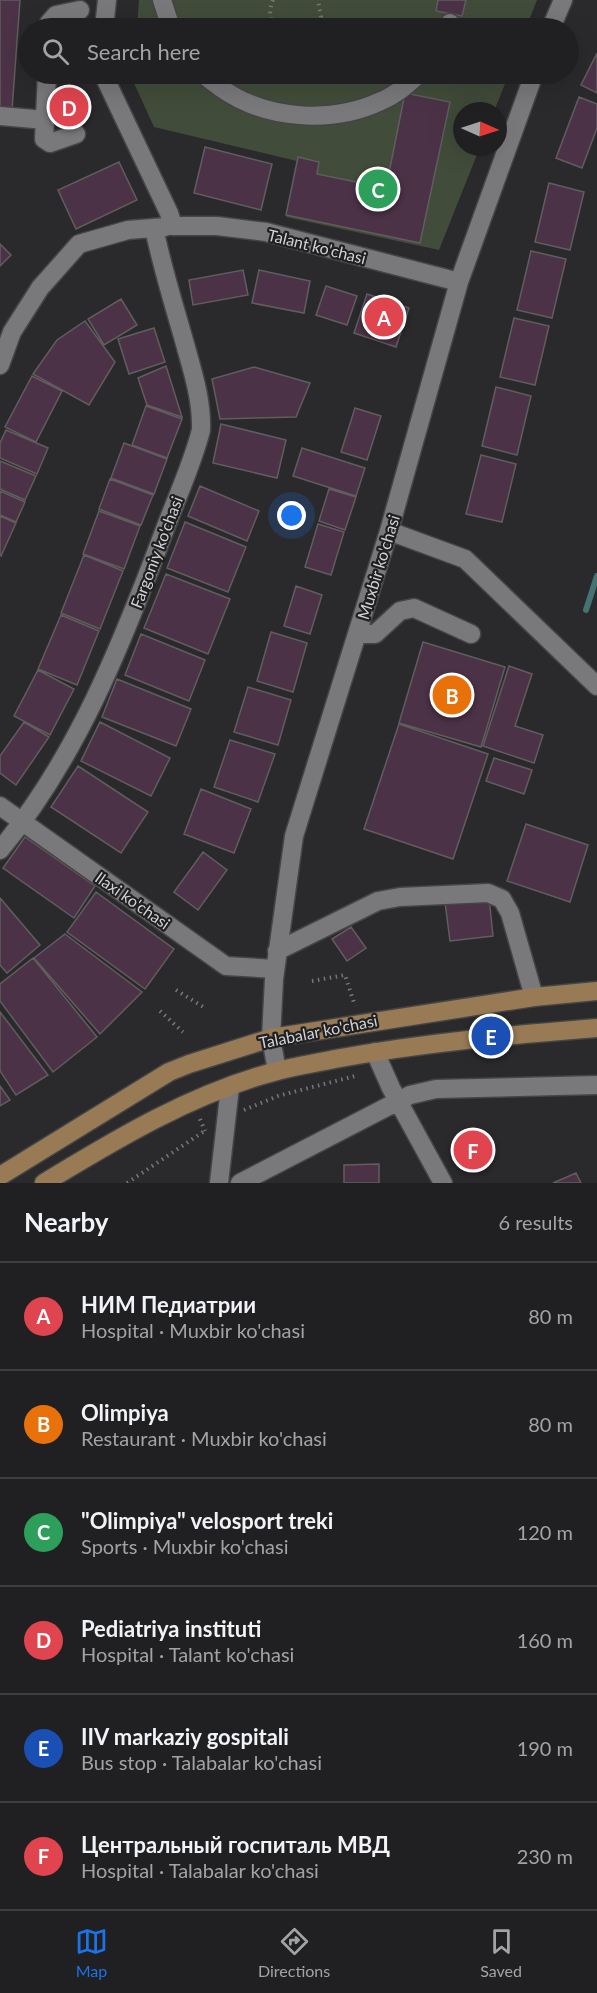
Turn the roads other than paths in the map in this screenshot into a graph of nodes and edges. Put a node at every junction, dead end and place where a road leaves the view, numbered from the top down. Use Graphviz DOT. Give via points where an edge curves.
graph roads {
  1 [pos="106,0"];
  2 [pos="162,0"];
  3 [pos="563,0"];
  4 [pos="80,10"];
  5 [pos="53,18"];
  6 [pos="105,18"];
  7 [pos="168,18"];
  8 [pos="555,18"];
  9 [pos="46,84"];
  10 [pos="108,84"];
  11 [pos="216,84"];
  12 [pos="407,84"];
  13 [pos="530,84"];
  14 [pos="0,116"];
  15 [pos="45,120"];
  16 [pos="76,134"];
  17 [pos="173,226"];
  18 [pos="154,228"];
  19 [pos="459,282"];
  20 [pos="6,330"];
  21 [pos="0,364"];
  22 [pos="389,531"];
  23 [pos="358,632"];
  24 [pos="471,634"];
  25 [pos="597,686"];
  26 [pos="0,806"];
  27 [pos="23,823"];
  28 [pos="0,850"];
  29 [pos="276,960"];
  30 [pos="597,991"];
  31 [pos="534,997"];
  32 [pos="597,1028"];
  33 [pos="271,1038"];
  34 [pos="375,1052"];
  35 [pos="277,1071"];
  36 [pos="597,1085"];
  37 [pos="230,1086"];
  38 [pos="397,1100"];
  39 [pos="0,1176"];
  40 [pos="45,1183"];
  41 [pos="219,1183"];
  42 [pos="240,1183"];
  43 [pos="443,1183"];
  1 -- 6 [label="street"];
  2 -- 7 [label="street"];
  3 -- 8 [label="street"];
  4 -- 5 [label="street"];
  9 -- 15 [label="street"];
  10 -- 17 [label="street"];
  11 -- 12 [label="street" via="249,104 301,115 357,111 383,101"];
  13 -- 19 [label="street, Muxbir ko'chasi"];
  14 -- 15 [label="street"];
  15 -- 16 [label="street" via="46,142"];
  17 -- 18 [label="street, Talant ko'chasi"];
  17 -- 19 [label="street, Talant ko'chasi" via="266,232"];
  18 -- 20 [label="street, Talant ko'chasi" via="128,230 79,244"];
  18 -- 27 [label="street, Fargoniy ko'chasi" via="197,387 201,430 119,646 59,766"];
  19 -- 22 [label="street, Muxbir ko'chasi"];
  20 -- 21 [label="street, Talant ko'chasi"];
  22 -- 23 [label="street, Muxbir ko'chasi"];
  22 -- 25 [label="street" via="465,559"];
  23 -- 24 [label="street" via="375,634 400,611 414,608"];
  23 -- 29 [label="street, Muxbir ko'chasi" via="294,836"];
  26 -- 27 [label="street, Ilaxi ko'chasi"];
  27 -- 28 [label="street, Fargoniy ko'chasi"];
  27 -- 29 [label="street, Ilaxi ko'chasi" via="226,966"];
  29 -- 31 [label="street" via="378,901 488,893 502,899 510,913"];
  29 -- 33 [label="street, Muxbir ko'chasi"];
  30 -- 31 [label="main road, Talabalar ko'chasi"];
  31 -- 33 [label="main road, Talabalar ko'chasi"];
  32 -- 34 [label="main road, Talabalar ko'chasi" via="491,1036"];
  33 -- 35 [label="street, Muxbir ko'chasi"];
  33 -- 39 [label="main road, Talabalar ko'chasi" via="169,1072"];
  34 -- 35 [label="main road, Talabalar ko'chasi"];
  34 -- 38 [label="street"];
  35 -- 37 [label="main road, Talabalar ko'chasi"];
  36 -- 38 [label="street" via="436,1089"];
  37 -- 40 [label="main road, Talabalar ko'chasi" via="157,1117"];
  37 -- 41 [label="street"];
  38 -- 42 [label="street"];
  38 -- 43 [label="street"];
}
